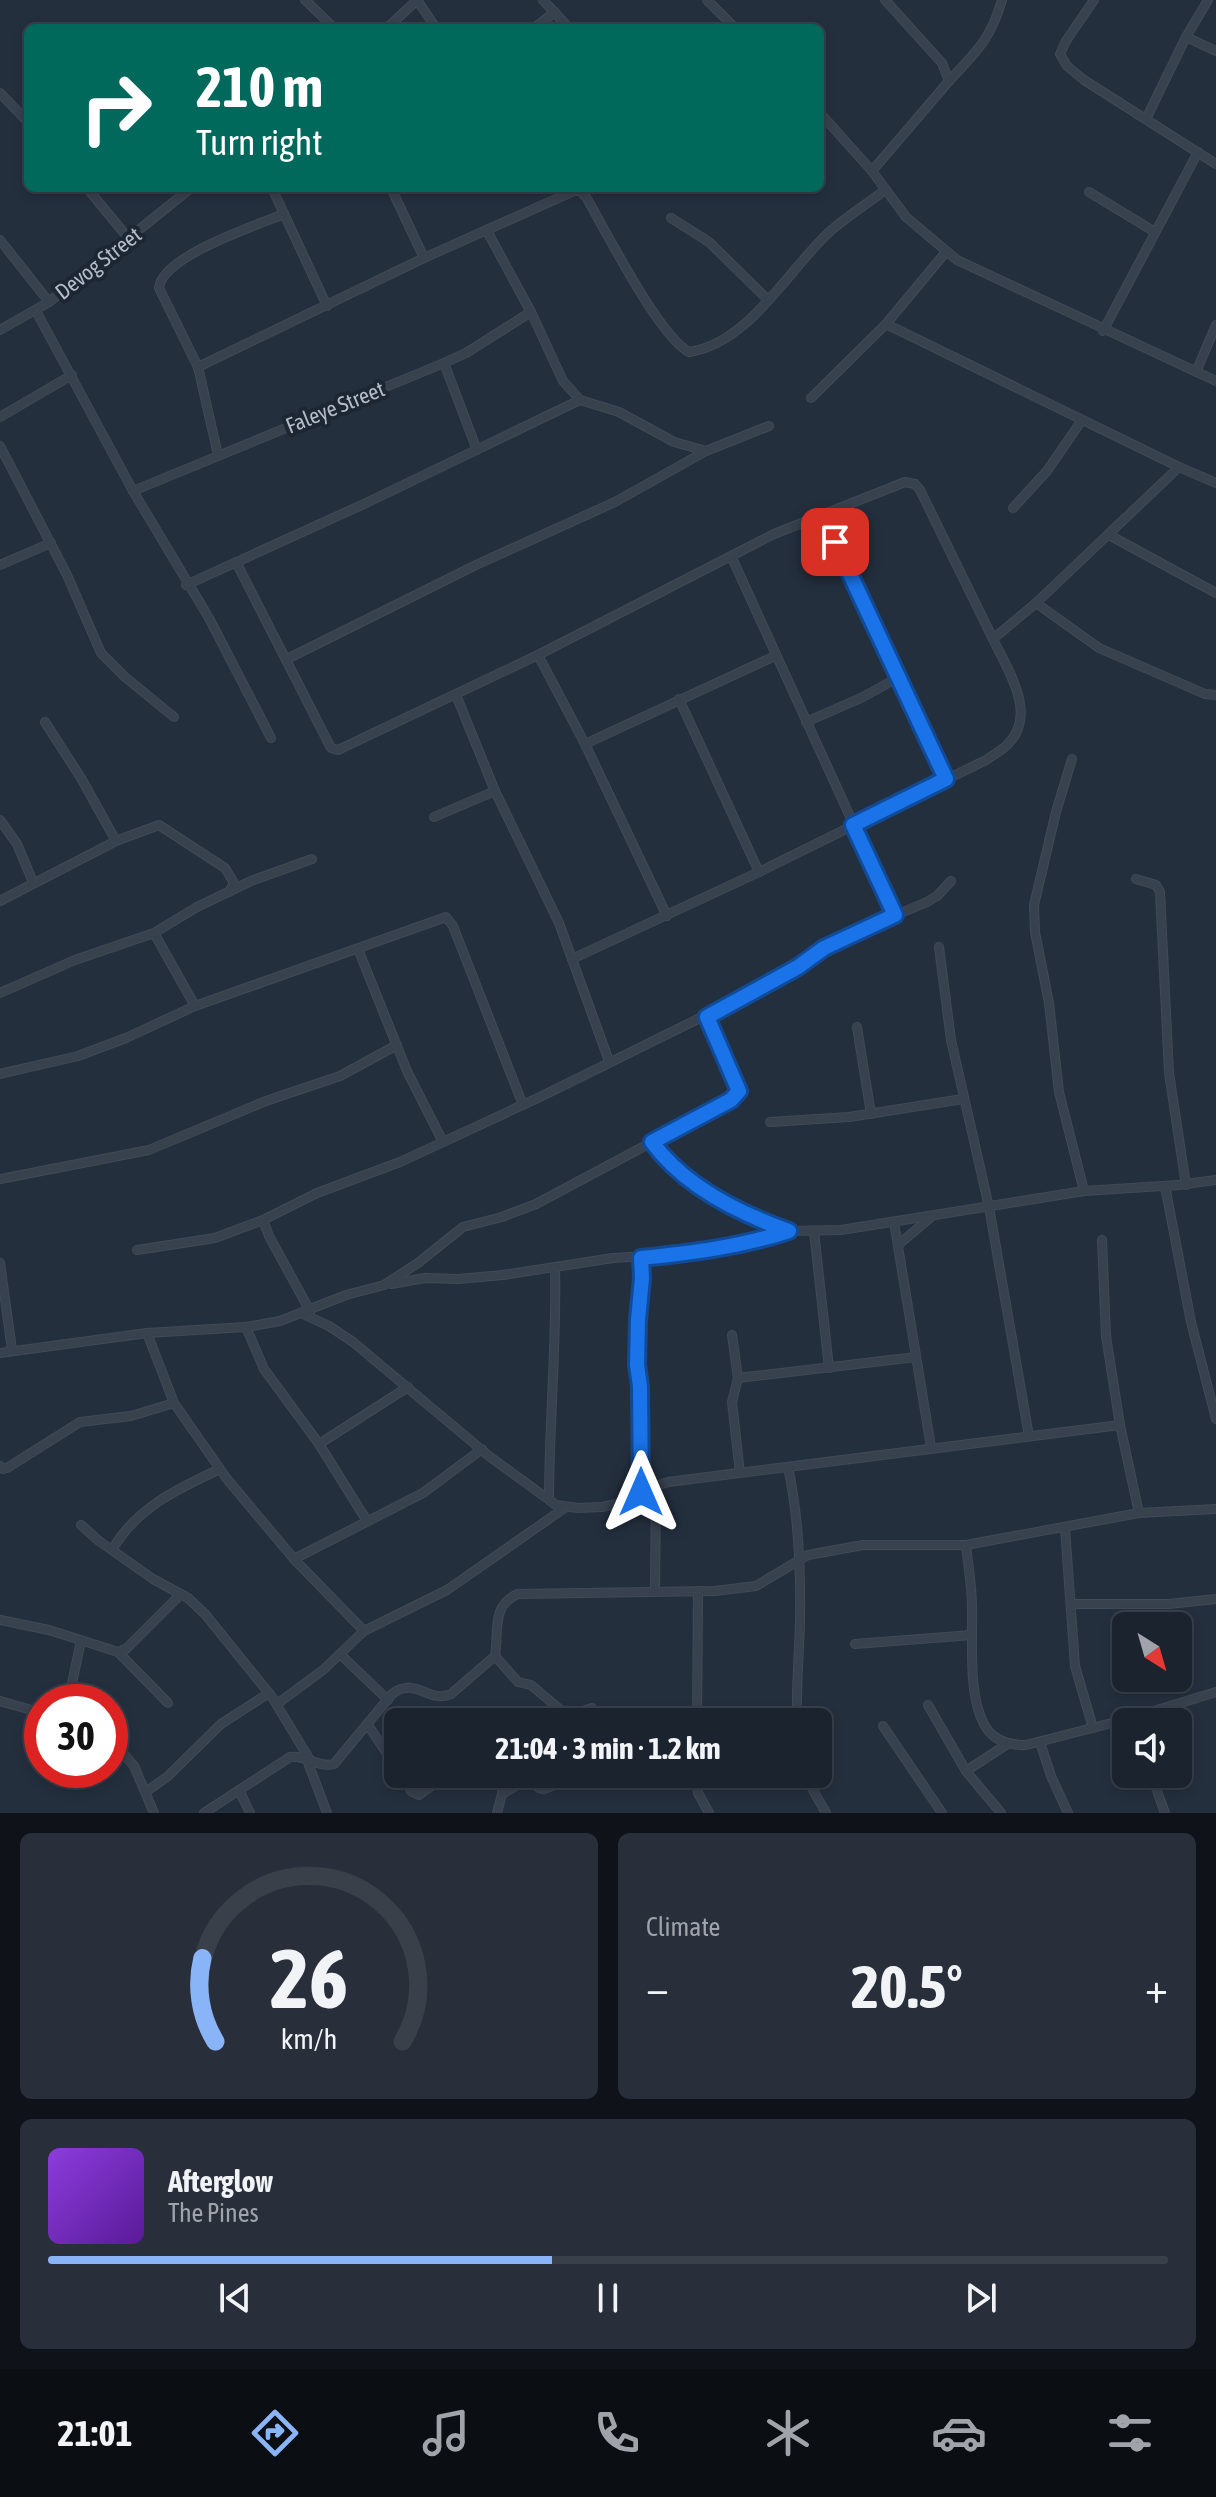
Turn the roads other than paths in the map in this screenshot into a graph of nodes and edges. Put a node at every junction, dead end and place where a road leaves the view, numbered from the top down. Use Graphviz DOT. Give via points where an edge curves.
graph roads {
  1 [pos="305,0"];
  2 [pos="417,0"];
  3 [pos="543,0"];
  4 [pos="707,0"];
  5 [pos="885,0"];
  6 [pos="1002,0"];
  7 [pos="1094,0"];
  8 [pos="1208,0"];
  9 [pos="555,12"];
  10 [pos="330,24"];
  11 [pos="391,24"];
  12 [pos="433,24"];
  13 [pos="539,24"];
  14 [pos="566,24"];
  15 [pos="731,24"];
  16 [pos="1186,37"];
  17 [pos="1216,51"];
  18 [pos="949,81"];
  19 [pos="0,93"];
  20 [pos="824,117"];
  21 [pos="24,118"];
  22 [pos="1146,119"];
  23 [pos="1198,152"];
  24 [pos="1216,164"];
  25 [pos="872,171"];
  26 [pos="885,190"];
  27 [pos="90,192"];
  28 [pos="186,192"];
  29 [pos="274,192"];
  30 [pos="393,192"];
  31 [pos="572,192"];
  32 [pos="578,192"];
  33 [pos="1089,192"];
  34 [pos="284,214"];
  35 [pos="671,218"];
  36 [pos="487,231"];
  37 [pos="1155,232"];
  38 [pos="129,239"];
  39 [pos="0,240"];
  40 [pos="945,253"];
  41 [pos="424,258"];
  42 [pos="768,300"];
  43 [pos="49,302"];
  44 [pos="327,306"];
  45 [pos="36,311"];
  46 [pos="531,312"];
  47 [pos="886,324"];
  48 [pos="1216,325"];
  49 [pos="0,330"];
  50 [pos="1103,331"];
  51 [pos="444,363"];
  52 [pos="198,367"];
  53 [pos="1196,372"];
  54 [pos="72,375"];
  55 [pos="1216,381"];
  56 [pos="811,398"];
  57 [pos="580,400"];
  58 [pos="0,417"];
  59 [pos="1082,420"];
  60 [pos="769,426"];
  61 [pos="0,446"];
  62 [pos="477,450"];
  63 [pos="706,451"];
  64 [pos="218,455"];
  65 [pos="1179,467"];
  66 [pos="1216,483"];
  67 [pos="133,491"];
  68 [pos="1013,508"];
  69 [pos="822,514"];
  70 [pos="1109,535"];
  71 [pos="51,543"];
  72 [pos="732,558"];
  73 [pos="236,562"];
  74 [pos="0,565"];
  75 [pos="186,585"];
  76 [pos="1216,593"];
  77 [pos="1036,603"];
  78 [pos="993,639"];
  79 [pos="538,655"];
  80 [pos="775,656"];
  81 [pos="287,659"];
  82 [pos="899,677"];
  83 [pos="456,695"];
  84 [pos="1216,695"];
  85 [pos="679,699"];
  86 [pos="174,717"];
  87 [pos="45,722"];
  88 [pos="806,722"];
  89 [pos="271,738"];
  90 [pos="585,744"];
  91 [pos="1072,759"];
  92 [pos="946,779"];
  93 [pos="495,791"];
  94 [pos="434,817"];
  95 [pos="0,820"];
  96 [pos="853,825"];
  97 [pos="116,841"];
  98 [pos="312,859"];
  99 [pos="759,872"];
  100 [pos="1136,879"];
  101 [pos="951,881"];
  102 [pos="33,882"];
  103 [pos="229,893"];
  104 [pos="0,901"];
  105 [pos="895,915"];
  106 [pos="667,916"];
  107 [pos="154,933"];
  108 [pos="939,947"];
  109 [pos="358,949"];
  110 [pos="572,959"];
  111 [pos="0,993"];
  112 [pos="195,1006"];
  113 [pos="707,1017"];
  114 [pos="857,1027"];
  115 [pos="397,1045"];
  116 [pos="609,1061"];
  117 [pos="0,1074"];
  118 [pos="963,1099"];
  119 [pos="523,1105"];
  120 [pos="871,1114"];
  121 [pos="770,1122"];
  122 [pos="443,1142"];
  123 [pos="652,1142"];
  124 [pos="0,1179"];
  125 [pos="1216,1180"];
  126 [pos="1186,1185"];
  127 [pos="1165,1186"];
  128 [pos="1084,1191"];
  129 [pos="989,1207"];
  130 [pos="933,1215"];
  131 [pos="263,1220"];
  132 [pos="894,1222"];
  133 [pos="789,1231"];
  134 [pos="814,1231"];
  135 [pos="1102,1240"];
  136 [pos="898,1245"];
  137 [pos="137,1250"];
  138 [pos="641,1258"];
  139 [pos="0,1263"];
  140 [pos="418,1263"];
  141 [pos="555,1268"];
  142 [pos="425,1278"];
  143 [pos="384,1285"];
  144 [pos="306,1313"];
  145 [pos="246,1327"];
  146 [pos="147,1333"];
  147 [pos="732,1335"];
  148 [pos="12,1350"];
  149 [pos="0,1353"];
  150 [pos="916,1357"];
  151 [pos="829,1368"];
  152 [pos="738,1378"];
  153 [pos="408,1387"];
  154 [pos="174,1403"];
  155 [pos="1216,1419"];
  156 [pos="1120,1425"];
  157 [pos="1029,1436"];
  158 [pos="319,1444"];
  159 [pos="931,1447"];
  160 [pos="482,1449"];
  161 [pos="0,1466"];
  162 [pos="788,1467"];
  163 [pos="220,1469"];
  164 [pos="740,1473"];
  165 [pos="656,1485"];
  166 [pos="641,1492"];
  167 [pos="549,1500"];
  168 [pos="567,1507"];
  169 [pos="1216,1509"];
  170 [pos="1139,1513"];
  171 [pos="367,1521"];
  172 [pos="81,1525"];
  173 [pos="1065,1528"];
  174 [pos="966,1545"];
  175 [pos="112,1550"];
  176 [pos="294,1559"];
  177 [pos="800,1559"];
  178 [pos="698,1591"];
  179 [pos="655,1592"];
  180 [pos="181,1594"];
  181 [pos="1216,1599"];
  182 [pos="1071,1604"];
  183 [pos="0,1620"];
  184 [pos="364,1631"];
  185 [pos="972,1635"];
  186 [pos="81,1641"];
  187 [pos="855,1644"];
  188 [pos="118,1652"];
  189 [pos="340,1654"];
  190 [pos="495,1656"];
  191 [pos="72,1684"];
  192 [pos="1216,1692"];
  193 [pos="269,1693"];
  194 [pos="388,1700"];
  195 [pos="0,1701"];
  196 [pos="168,1703"];
  197 [pos="277,1704"];
  198 [pos="928,1705"];
  199 [pos="24,1708"];
  200 [pos="558,1708"];
  201 [pos="697,1708"];
  202 [pos="796,1708"];
  203 [pos="1169,1708"];
  204 [pos="1112,1724"];
  205 [pos="368,1725"];
  206 [pos="883,1726"];
  207 [pos="1093,1728"];
  208 [pos="1040,1742"];
  209 [pos="1009,1743"];
  210 [pos="384,1749"];
  211 [pos="128,1759"];
  212 [pos="309,1760"];
  213 [pos="966,1771"];
  214 [pos="409,1788"];
  215 [pos="429,1788"];
  216 [pos="502,1788"];
  217 [pos="510,1788"];
  218 [pos="697,1788"];
  219 [pos="812,1788"];
  220 [pos="1156,1788"];
  221 [pos="239,1790"];
  222 [pos="147,1791"];
  223 [pos="502,1794"];
  224 [pos="154,1813"];
  225 [pos="204,1813"];
  226 [pos="250,1813"];
  227 [pos="327,1813"];
  228 [pos="497,1813"];
  229 [pos="709,1813"];
  230 [pos="826,1813"];
  231 [pos="942,1813"];
  232 [pos="1001,1813"];
  233 [pos="1068,1813"];
  234 [pos="1165,1813"];
  1 -- 10 [label="street"];
  2 -- 11 [label="street"];
  2 -- 12 [label="street"];
  3 -- 9 [label="street"];
  4 -- 15 [label="street"];
  5 -- 18 [label="street" via="942,63"];
  6 -- 18 [label="street" via="986,42"];
  7 -- 22 [label="street" via="1060,54 1075,74"];
  8 -- 16 [label="street"];
  9 -- 13 [label="street"];
  9 -- 14 [label="street"];
  16 -- 17 [label="street"];
  16 -- 22 [label="street"];
  18 -- 25 [label="street"];
  19 -- 21 [label="street"];
  20 -- 25 [label="street"];
  22 -- 23 [label="street"];
  23 -- 24 [label="street"];
  23 -- 37 [label="street"];
  25 -- 26 [label="street"];
  26 -- 40 [label="street"];
  26 -- 42 [label="street" via="826,235"];
  27 -- 38 [label="street"];
  28 -- 38 [label="street, Devog Street"];
  29 -- 34 [label="street"];
  30 -- 41 [label="street"];
  31 -- 36 [label="street"];
  32 -- 42 [label="street" via="652,311 689,352 722,342"];
  33 -- 37 [label="street"];
  34 -- 44 [label="street"];
  34 -- 52 [label="street" via="202,248 160,280 159,288"];
  35 -- 42 [label="street" via="709,242"];
  36 -- 41 [label="street"];
  36 -- 46 [label="street"];
  37 -- 50 [label="street"];
  38 -- 43 [label="street, Devog Street"];
  39 -- 43 [label="street"];
  40 -- 47 [label="street"];
  40 -- 50 [label="street"];
  41 -- 44 [label="street"];
  43 -- 45 [label="street, Devog Street"];
  44 -- 52 [label="street"];
  45 -- 49 [label="street, Devog Street"];
  45 -- 54 [label="street"];
  46 -- 51 [label="street, Faleye Street"];
  46 -- 57 [label="street" via="563,381"];
  47 -- 56 [label="street"];
  47 -- 59 [label="street"];
  48 -- 53 [label="street"];
  50 -- 53 [label="street"];
  51 -- 62 [label="street"];
  51 -- 64 [label="street, Faleye Street"];
  52 -- 64 [label="street"];
  53 -- 55 [label="street"];
  54 -- 58 [label="street"];
  54 -- 67 [label="street"];
  57 -- 62 [label="street"];
  57 -- 63 [label="street"];
  59 -- 65 [label="street"];
  59 -- 68 [label="street"];
  60 -- 63 [label="street"];
  61 -- 71 [label="street"];
  62 -- 73 [label="street"];
  63 -- 81 [label="street" via="615,502"];
  64 -- 67 [label="street, Faleye Street"];
  65 -- 66 [label="street"];
  65 -- 70 [label="street"];
  67 -- 75 [label="street"];
  69 -- 72 [label="street"];
  69 -- 78 [label="street" via="905,482 915,484"];
  69 -- 82 [label="street"];
  70 -- 76 [label="street"];
  70 -- 77 [label="street"];
  71 -- 74 [label="street"];
  71 -- 86 [label="street" via="101,653"];
  72 -- 79 [label="street"];
  72 -- 80 [label="street"];
  73 -- 75 [label="street"];
  73 -- 81 [label="street"];
  75 -- 89 [label="street" via="209,618"];
  77 -- 78 [label="street"];
  77 -- 84 [label="street" via="1099,648"];
  78 -- 92 [label="street" via="1016,688 1021,717 1008,744"];
  79 -- 83 [label="street"];
  79 -- 90 [label="street"];
  80 -- 85 [label="street"];
  80 -- 88 [label="street"];
  81 -- 83 [label="street" via="331,748 338,750"];
  82 -- 88 [label="street"];
  82 -- 92 [label="street"];
  83 -- 93 [label="street"];
  85 -- 90 [label="street"];
  85 -- 99 [label="street"];
  87 -- 97 [label="street"];
  88 -- 96 [label="street"];
  90 -- 106 [label="street"];
  91 -- 128 [label="street" via="1034,905 1059,1092"];
  92 -- 96 [label="street"];
  93 -- 94 [label="street"];
  93 -- 110 [label="street"];
  95 -- 102 [label="street"];
  96 -- 99 [label="street"];
  96 -- 105 [label="street"];
  97 -- 102 [label="street"];
  97 -- 103 [label="street" via="161,825 225,868 234,883"];
  98 -- 103 [label="street"];
  99 -- 106 [label="street"];
  100 -- 126 [label="street" via="1156,885 1160,892 1169,1073"];
  101 -- 105 [label="street" via="937,896"];
  102 -- 104 [label="street"];
  103 -- 107 [label="street"];
  105 -- 113 [label="street" via="824,948"];
  106 -- 110 [label="street"];
  107 -- 111 [label="street"];
  107 -- 112 [label="street"];
  108 -- 118 [label="street"];
  109 -- 112 [label="street"];
  109 -- 115 [label="street"];
  109 -- 119 [label="street" via="446,917"];
  110 -- 116 [label="street"];
  112 -- 117 [label="street" via="78,1056"];
  113 -- 116 [label="street"];
  113 -- 123 [label="street" via="739,1091"];
  114 -- 120 [label="street"];
  115 -- 122 [label="street"];
  115 -- 124 [label="street" via="340,1076 149,1150"];
  116 -- 119 [label="street"];
  118 -- 120 [label="street"];
  118 -- 129 [label="street"];
  119 -- 122 [label="street"];
  120 -- 121 [label="street"];
  122 -- 131 [label="street"];
  123 -- 133 [label="street" via="680,1175 758,1221"];
  123 -- 140 [label="street" via="536,1204 463,1227"];
  125 -- 126 [label="street"];
  126 -- 127 [label="street"];
  127 -- 128 [label="street"];
  127 -- 155 [label="street"];
  128 -- 129 [label="street"];
  129 -- 130 [label="street"];
  129 -- 157 [label="street"];
  130 -- 132 [label="street"];
  130 -- 136 [label="street"];
  131 -- 137 [label="street" via="215,1238"];
  131 -- 144 [label="street"];
  132 -- 134 [label="street"];
  132 -- 136 [label="street"];
  133 -- 134 [label="street"];
  133 -- 138 [label="street" via="699,1253"];
  134 -- 151 [label="street"];
  135 -- 156 [label="street" via="1106,1336"];
  136 -- 150 [label="street"];
  138 -- 141 [label="street"];
  138 -- 166 [label="street"];
  139 -- 148 [label="street"];
  140 -- 142 [label="street"];
  140 -- 143 [label="street"];
  141 -- 142 [label="street"];
  141 -- 167 [label="street"];
  142 -- 143 [label="street"];
  143 -- 144 [label="street"];
  144 -- 145 [label="street"];
  144 -- 153 [label="street" via="353,1342"];
  145 -- 146 [label="street"];
  145 -- 158 [label="street" via="264,1369"];
  146 -- 148 [label="street"];
  146 -- 154 [label="street"];
  147 -- 152 [label="street"];
  148 -- 149 [label="street"];
  150 -- 151 [label="street"];
  150 -- 159 [label="street"];
  151 -- 152 [label="street"];
  152 -- 164 [label="street" via="732,1402"];
  153 -- 158 [label="street"];
  153 -- 160 [label="street"];
  154 -- 161 [label="street" via="131,1416 80,1422 7,1468"];
  154 -- 163 [label="street"];
  156 -- 157 [label="street"];
  156 -- 170 [label="street"];
  157 -- 159 [label="street"];
  158 -- 171 [label="street"];
  159 -- 162 [label="street"];
  160 -- 167 [label="street"];
  160 -- 171 [label="street" via="423,1493"];
  162 -- 164 [label="street"];
  162 -- 177 [label="street"];
  163 -- 175 [label="street" via="148,1508 128,1525"];
  163 -- 176 [label="street"];
  164 -- 165 [label="street"];
  165 -- 166 [label="street"];
  165 -- 179 [label="street"];
  166 -- 168 [label="street" via="602,1507"];
  167 -- 168 [label="street"];
  168 -- 184 [label="street" via="447,1590"];
  169 -- 170 [label="street"];
  170 -- 173 [label="street"];
  171 -- 176 [label="street"];
  172 -- 175 [label="street"];
  173 -- 174 [label="street"];
  173 -- 182 [label="street"];
  174 -- 177 [label="street" via="863,1545"];
  174 -- 185 [label="street"];
  175 -- 180 [label="street"];
  176 -- 184 [label="street"];
  177 -- 178 [label="street" via="756,1586"];
  177 -- 202 [label="street"];
  178 -- 179 [label="street"];
  178 -- 201 [label="street"];
  179 -- 190 [label="street" via="518,1594 499,1610"];
  180 -- 188 [label="street"];
  180 -- 193 [label="street" via="205,1614"];
  181 -- 182 [label="street"];
  182 -- 207 [label="street" via="1075,1666"];
  183 -- 186 [label="street"];
  184 -- 189 [label="street"];
  185 -- 187 [label="street"];
  185 -- 209 [label="street" via="980,1713 990,1733"];
  186 -- 188 [label="street"];
  186 -- 191 [label="street"];
  188 -- 196 [label="street"];
  189 -- 194 [label="street"];
  189 -- 197 [label="street"];
  190 -- 194 [label="street" via="445,1697 403,1687"];
  190 -- 200 [label="street" via="518,1682 531,1685"];
  192 -- 203 [label="street"];
  193 -- 197 [label="street"];
  193 -- 222 [label="street" via="221,1724"];
  194 -- 205 [label="street"];
  195 -- 199 [label="street"];
  197 -- 212 [label="street"];
  198 -- 213 [label="street"];
  204 -- 207 [label="street"];
  205 -- 210 [label="street"];
  205 -- 212 [label="street" via="334,1764"];
  206 -- 231 [label="street"];
  207 -- 208 [label="street"];
  208 -- 209 [label="street"];
  208 -- 233 [label="street"];
  209 -- 213 [label="street"];
  211 -- 222 [label="street"];
  212 -- 221 [label="street" via="290,1757"];
  212 -- 227 [label="street"];
  213 -- 232 [label="street"];
  214 -- 215 [label="street" via="419,1795"];
  216 -- 223 [label="street"];
  217 -- 223 [label="street"];
  218 -- 229 [label="street"];
  219 -- 230 [label="street"];
  220 -- 234 [label="street"];
  221 -- 225 [label="street"];
  221 -- 226 [label="street"];
  222 -- 224 [label="street"];
  223 -- 228 [label="street"];
}
